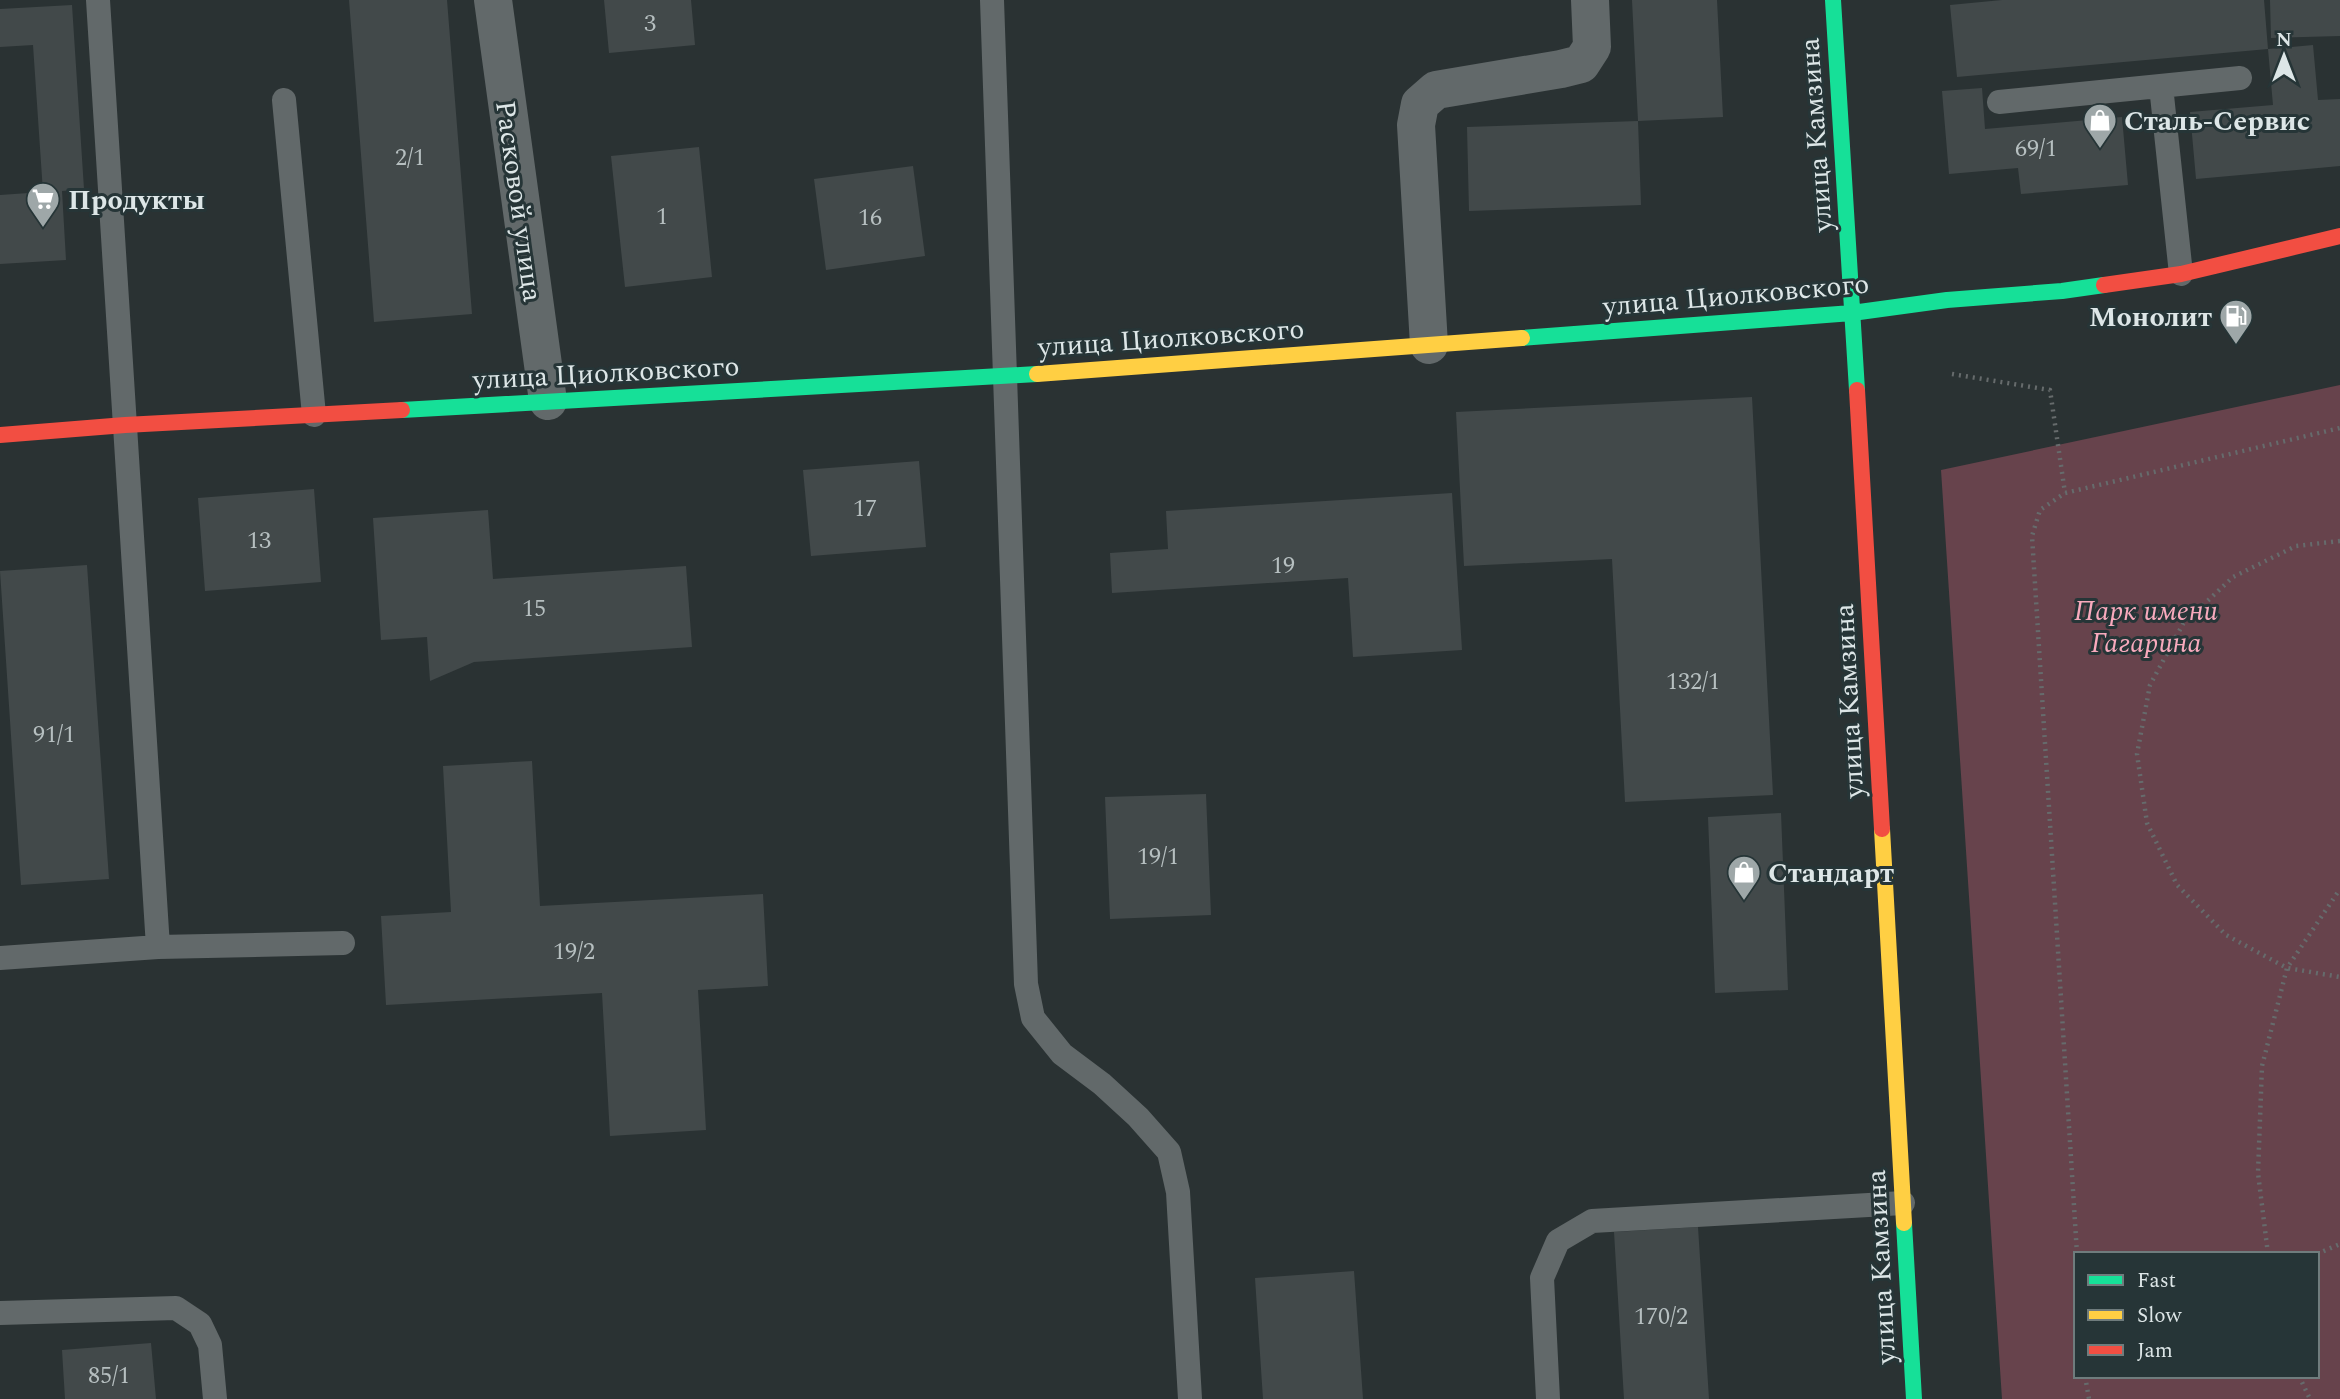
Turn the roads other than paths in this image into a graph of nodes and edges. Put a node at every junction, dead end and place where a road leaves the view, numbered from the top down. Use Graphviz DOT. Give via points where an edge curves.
graph roads {
  1 [pos="98,0"];
  2 [pos="493,0"];
  3 [pos="992,0"];
  4 [pos="1591,0"];
  5 [pos="1833,0"];
  6 [pos="2240,78"];
  7 [pos="2161,86"];
  8 [pos="284,100"];
  9 [pos="1998,103"];
  10 [pos="2340,236"];
  11 [pos="2180,274"];
  12 [pos="1852,313"];
  13 [pos="1429,345"];
  14 [pos="1004,376"];
  15 [pos="548,401"];
  16 [pos="314,415"];
  17 [pos="125,425"];
  18 [pos="0,435"];
  19 [pos="342,943"];
  20 [pos="158,947"];
  21 [pos="0,958"];
  22 [pos="1903,1203"];
  23 [pos="0,1313"];
  24 [pos="215,1399"];
  25 [pos="1190,1399"];
  26 [pos="1548,1399"];
  27 [pos="1914,1399"];
  1 -- 17 [label="lane"];
  2 -- 15 [label="street, Расковой улица"];
  3 -- 14 [label="lane"];
  4 -- 13 [label="street" via="1592,47 1581,64 1436,90 1420,104 1416,125"];
  5 -- 12 [label="street, улица Камзина"];
  6 -- 7 [label="lane"];
  7 -- 9 [label="lane"];
  7 -- 11 [label="lane"];
  8 -- 16 [label="lane"];
  10 -- 11 [label="street, улица Циолковского"];
  11 -- 12 [label="street, улица Циолковского"];
  12 -- 13 [label="street, улица Циолковского"];
  12 -- 22 [label="street, улица Камзина"];
  13 -- 14 [label="street, улица Циолковского"];
  14 -- 15 [label="street, улица Циолковского"];
  14 -- 25 [label="lane" via="1026,984 1033,1018 1062,1054 1139,1117 1169,1152 1178,1192"];
  15 -- 16 [label="street, улица Циолковского"];
  16 -- 17 [label="street, улица Циолковского"];
  17 -- 18 [label="street, улица Циолковского"];
  17 -- 20 [label="lane"];
  19 -- 20 [label="lane"];
  20 -- 21 [label="lane"];
  22 -- 26 [label="lane" via="1592,1221 1558,1241 1542,1278"];
  22 -- 27 [label="street, улица Камзина"];
  23 -- 24 [label="lane" via="176,1308 200,1324 210,1345"];
}
